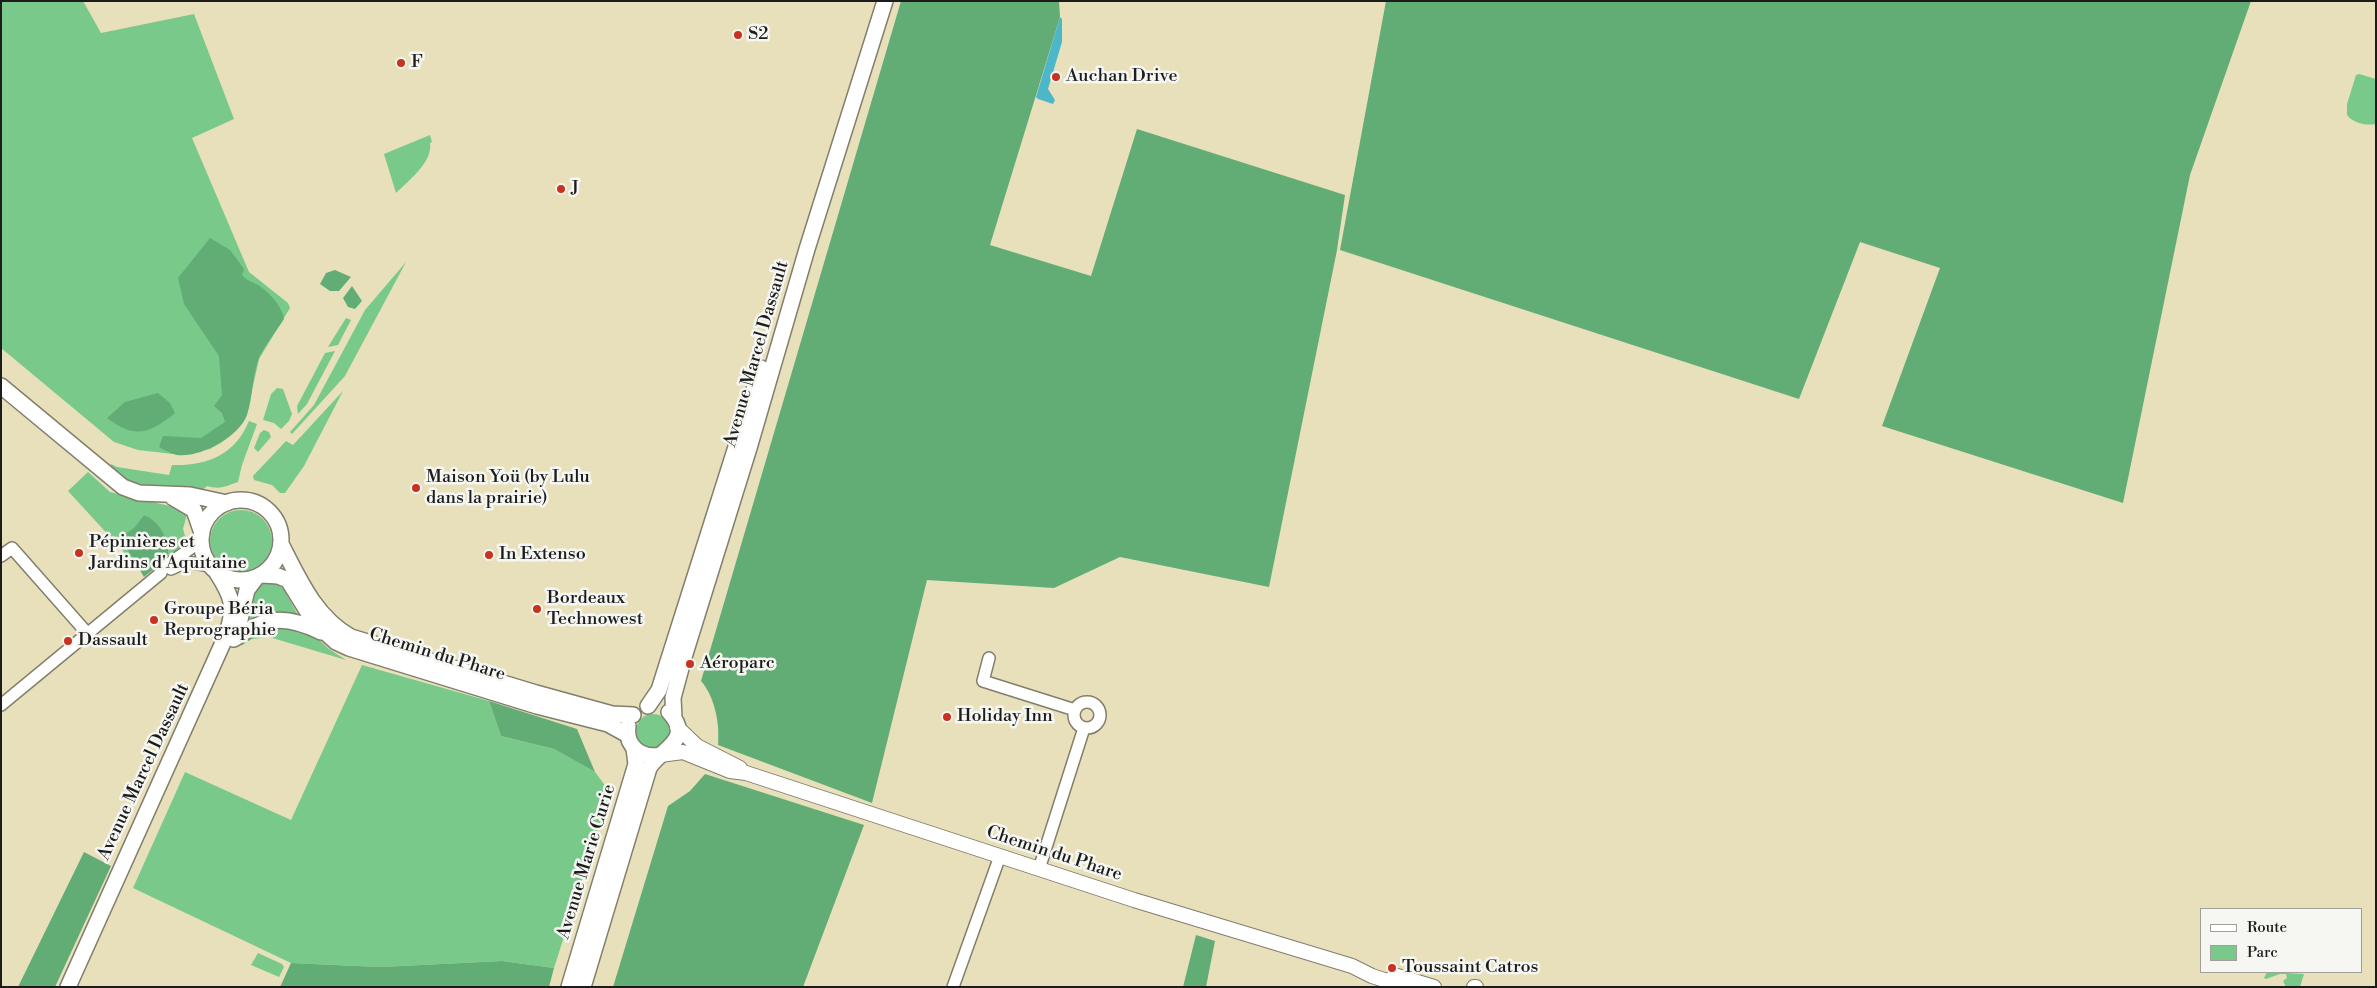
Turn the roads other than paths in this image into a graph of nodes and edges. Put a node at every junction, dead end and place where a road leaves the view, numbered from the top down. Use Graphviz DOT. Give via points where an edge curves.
graph roads {
  1 [pos="874,1"];
  2 [pos="884,1"];
  3 [pos="1,386"];
  4 [pos="169,495"];
  5 [pos="227,503"];
  6 [pos="202,534"];
  7 [pos="281,544"];
  8 [pos="1,556"];
  9 [pos="214,569"];
  10 [pos="160,573"];
  11 [pos="259,576"];
  12 [pos="87,633"];
  13 [pos="325,634"];
  14 [pos="234,639"];
  15 [pos="989,658"];
  16 [pos="1,706"];
  17 [pos="648,706"];
  18 [pos="1075,710"];
  19 [pos="633,715"];
  20 [pos="676,723"];
  21 [pos="1084,728"];
  22 [pos="631,741"];
  23 [pos="660,755"];
  24 [pos="746,773"];
  25 [pos="1000,856"];
  26 [pos="1039,869"];
  27 [pos="97,931"];
  28 [pos="1352,966"];
  29 [pos="68,987"];
  30 [pos="78,987"];
  31 [pos="569,987"];
  32 [pos="583,987"];
  33 [pos="953,987"];
  34 [pos="1406,987"];
  35 [pos="1434,987"];
  1 -- 17 [label="main road, Avenue Marcel Dassault" via="663,678"];
  2 -- 20 [label="main road, Avenue Marcel Dassault" via="682,666 673,698"];
  3 -- 4 [label="main road" via="123,487 139,493"];
  4 -- 5 [label="main road" via="190,495"];
  4 -- 6 [label="main road" via="194,510"];
  5 -- 6 [label="main road" via="211,515"];
  5 -- 7 [label="main road" via="249,501 269,511 278,524"];
  6 -- 9 [label="main road" via="203,552"];
  6 -- 10 [label="street" via="191,548"];
  7 -- 11 [label="main road" via="275,562"];
  7 -- 19 [label="main road, Chemin du Phare" via="318,610 331,624 351,636 536,694 612,714"];
  8 -- 12 [label="street" via="12,548"];
  9 -- 10 [label="street" via="186,562"];
  9 -- 11 [label="main road" via="230,579"];
  9 -- 27 [label="main road, Avenue Marcel Dassault" via="232,600 233,613 226,636"];
  10 -- 12 [label="street"];
  11 -- 13 [label="main road, Chemin du Phare" via="278,576 288,580"];
  11 -- 14 [label="main road, Avenue Marcel Dassault" via="247,590"];
  12 -- 16 [label="street"];
  13 -- 14 [label="main road" via="300,623 279,620 265,621"];
  13 -- 22 [label="main road, Chemin du Phare" via="349,648 537,706 608,724"];
  14 -- 27 [label="main road, Avenue Marcel Dassault"];
  15 -- 18 [label="street" via="983,680"];
  17 -- 19 [label="main road"];
  17 -- 20 [label="main road" via="660,707 671,713"];
  18 -- 21 [label="street" via="1075,720"];
  18 -- 21 [label="street" via="1087,702 1098,708 1097,724"];
  19 -- 22 [label="main road" via="629,723"];
  20 -- 23 [label="main road" via="674,744"];
  20 -- 24 [label="street, Chemin du Phare" via="691,742"];
  21 -- 26 [label="street"];
  22 -- 23 [label="main road" via="643,754"];
  22 -- 31 [label="main road, Avenue Marie Curie" via="636,764"];
  23 -- 24 [label="street, Chemin du Phare" via="683,752 730,771"];
  23 -- 32 [label="main road, Avenue Marie Curie" via="649,768"];
  24 -- 25 [label="street, Chemin du Phare"];
  25 -- 26 [label="street, Chemin du Phare"];
  25 -- 33 [label="street"];
  26 -- 28 [label="street, Chemin du Phare"];
  27 -- 29 [label="main road, Avenue Marcel Dassault"];
  27 -- 30 [label="main road, Avenue Marcel Dassault"];
  28 -- 34 [label="street, Chemin du Phare"];
  28 -- 35 [label="street, Chemin du Phare" via="1377,969"];
}
